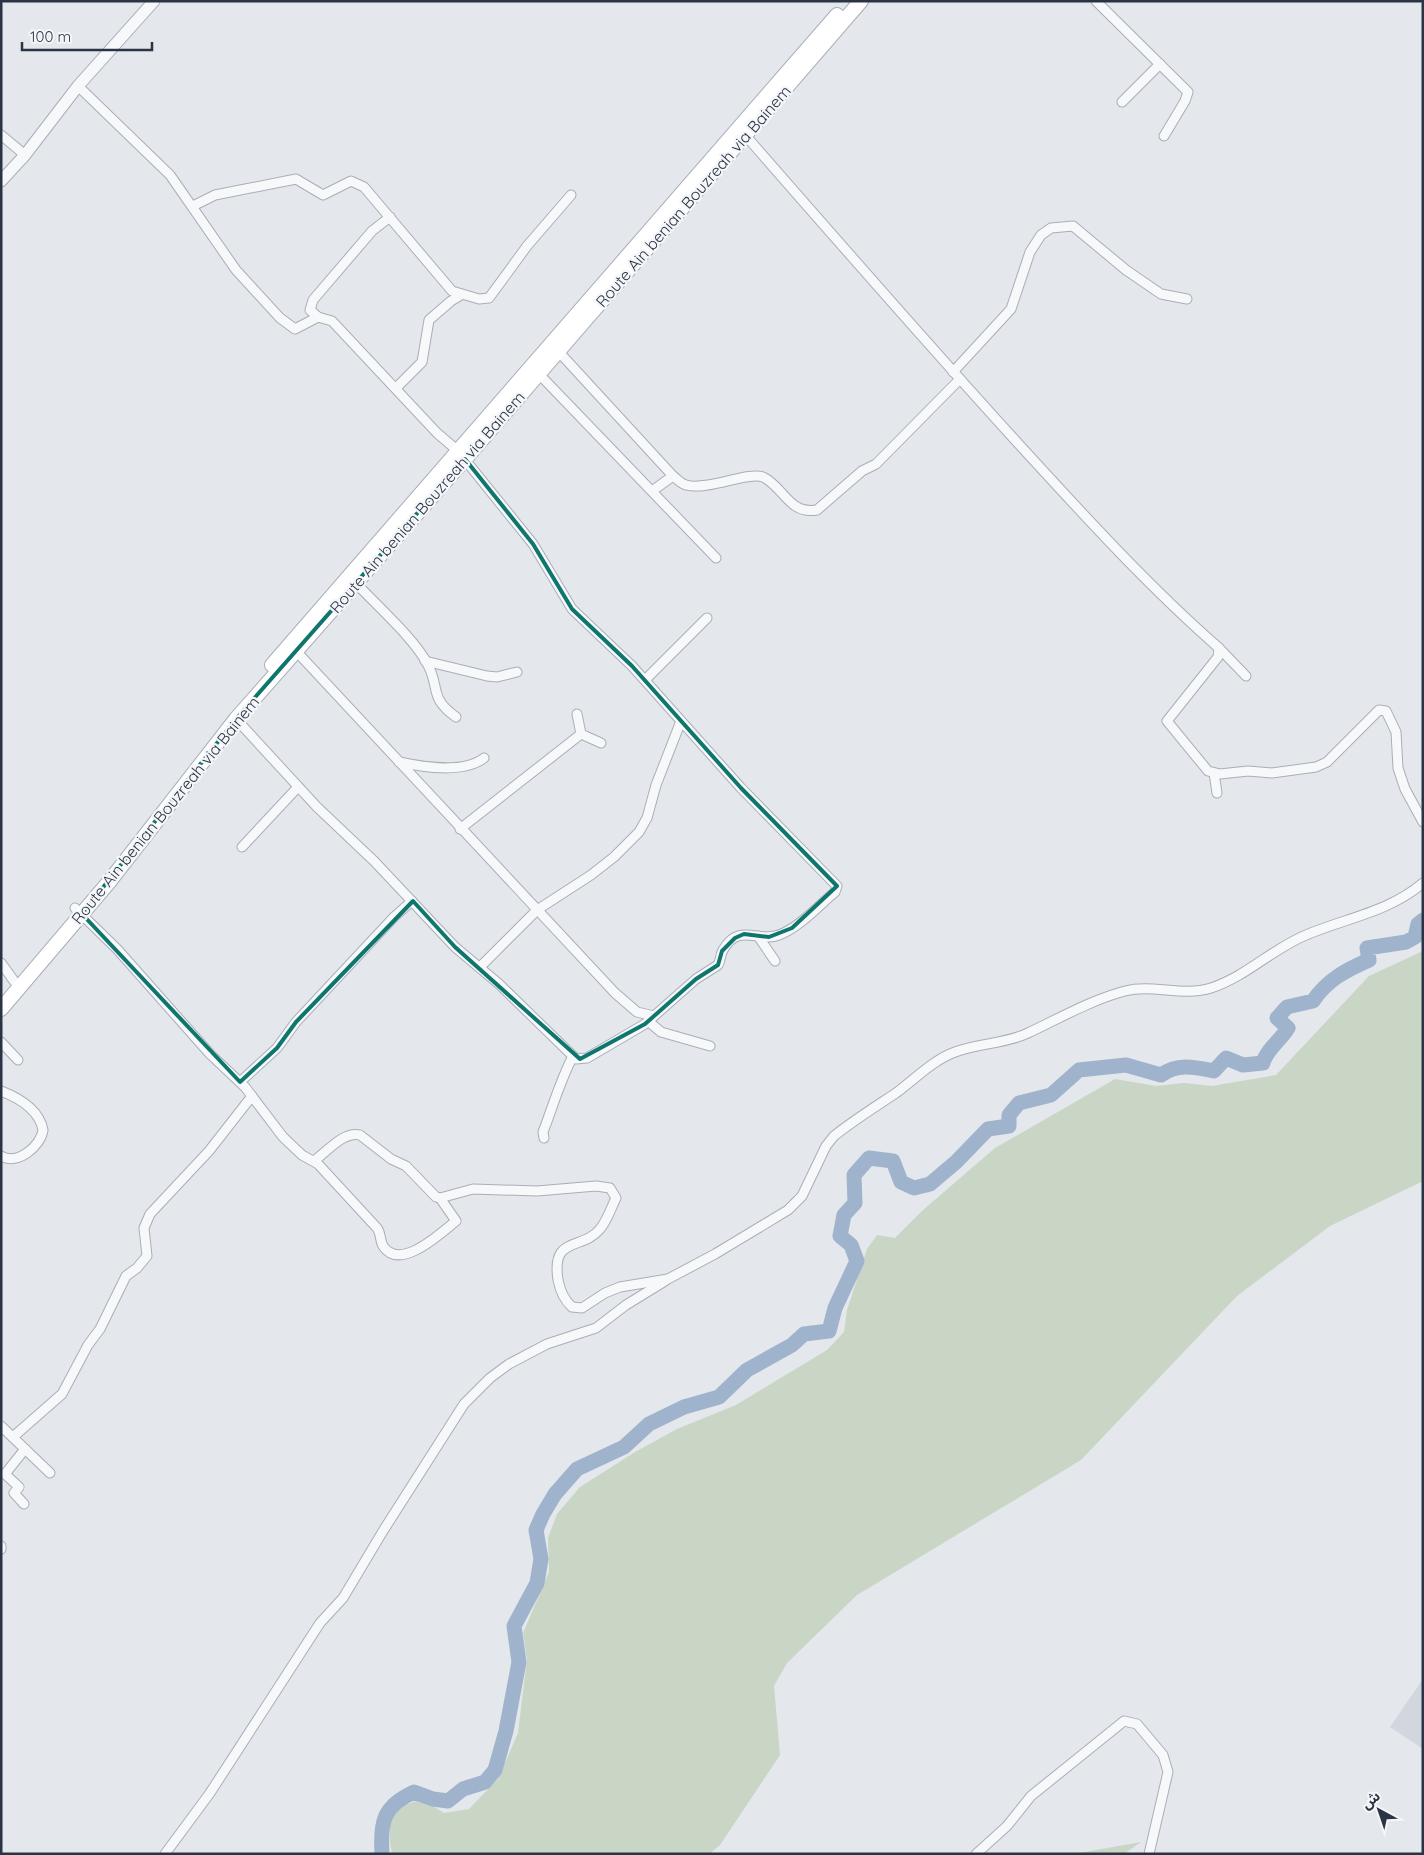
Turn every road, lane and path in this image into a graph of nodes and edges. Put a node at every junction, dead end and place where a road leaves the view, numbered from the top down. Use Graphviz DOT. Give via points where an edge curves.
graph roads {
  1 [pos="154,1"];
  2 [pos="849,1"];
  3 [pos="861,1"];
  4 [pos="1096,1"];
  5 [pos="1160,64"];
  6 [pos="78,86"];
  7 [pos="1122,102"];
  8 [pos="1,135"];
  9 [pos="746,136"];
  10 [pos="1164,136"];
  11 [pos="25,155"];
  12 [pos="1,181"];
  13 [pos="571,194"];
  14 [pos="193,206"];
  15 [pos="390,217"];
  16 [pos="461,295"];
  17 [pos="1187,299"];
  18 [pos="318,317"];
  19 [pos="559,352"];
  20 [pos="539,374"];
  21 [pos="956,376"];
  22 [pos="396,388"];
  23 [pos="462,455"];
  24 [pos="673,476"];
  25 [pos="652,491"];
  26 [pos="716,558"];
  27 [pos="356,583"];
  28 [pos="706,618"];
  29 [pos="1219,648"];
  30 [pos="296,651"];
  31 [pos="425,661"];
  32 [pos="517,672"];
  33 [pos="1246,676"];
  34 [pos="645,680"];
  35 [pos="577,714"];
  36 [pos="456,717"];
  37 [pos="236,719"];
  38 [pos="681,720"];
  39 [pos="581,734"];
  40 [pos="601,743"];
  41 [pos="484,758"];
  42 [pos="398,762"];
  43 [pos="1214,773"];
  44 [pos="298,787"];
  45 [pos="1217,793"];
  46 [pos="1423,822"];
  47 [pos="460,829"];
  48 [pos="242,847"];
  49 [pos="1423,883"];
  50 [pos="412,901"];
  51 [pos="537,910"];
  52 [pos="78,911"];
  53 [pos="758,936"];
  54 [pos="775,961"];
  55 [pos="1,963"];
  56 [pos="480,968"];
  57 [pos="14,980"];
  58 [pos="1,996"];
  59 [pos="1,1009"];
  60 [pos="651,1019"];
  61 [pos="1,1042"];
  62 [pos="710,1046"];
  63 [pos="573,1056"];
  64 [pos="18,1060"];
  65 [pos="240,1082"];
  66 [pos="1,1091"];
  67 [pos="252,1096"];
  68 [pos="544,1138"];
  69 [pos="1,1156"];
  70 [pos="314,1161"];
  71 [pos="440,1198"];
  72 [pos="668,1279"];
  73 [pos="1,1426"];
  74 [pos="13,1437"];
  75 [pos="25,1449"];
  76 [pos="50,1473"];
  77 [pos="24,1504"];
  78 [pos="164,1854"];
  79 [pos="976,1854"];
  80 [pos="1149,1854"];
  1 -- 6 [label="street"];
  2 -- 23 [label="main road, Route Ain benian Bouzreah via Bainem"];
  3 -- 9 [label="main road, Route Ain benian Bouzreah via Bainem"];
  4 -- 5 [label="street"];
  5 -- 7 [label="street"];
  5 -- 10 [label="street" via="1188,92"];
  6 -- 11 [label="street"];
  6 -- 14 [label="street" via="161,164"];
  8 -- 11 [label="street"];
  9 -- 19 [label="main road, Route Ain benian Bouzreah via Bainem"];
  9 -- 21 [label="street"];
  11 -- 12 [label="street"];
  13 -- 16 [label="street" via="489,298"];
  14 -- 15 [label="street" via="215,195 296,179 323,195 351,182 364,187"];
  14 -- 18 [label="street" via="236,270 290,327 298,329"];
  15 -- 16 [label="street" via="452,291"];
  15 -- 18 [label="street" via="372,231 313,300 310,310"];
  16 -- 22 [label="street" via="429,320 422,362"];
  17 -- 21 [label="street" via="1161,294 1073,226 1051,228 1041,234 1030,252 1011,309"];
  18 -- 22 [label="street" via="337,325"];
  19 -- 20 [label="main road, Route Ain benian Bouzreah via Bainem"];
  19 -- 24 [label="street"];
  20 -- 23 [label="main road, Route Ain benian Bouzreah via Bainem"];
  20 -- 25 [label="street"];
  21 -- 24 [label="street" via="876,464 862,471 817,510 795,506 762,476 718,484 688,485"];
  21 -- 29 [label="street" via="1143,576"];
  22 -- 23 [label="street"];
  23 -- 27 [label="main road, Route Ain benian Bouzreah via Bainem"];
  23 -- 34 [label="street" via="533,544 572,609"];
  23 -- 52 [label="main road, Route Ain benian Bouzreah via Bainem" via="296,636"];
  24 -- 25 [label="street"];
  25 -- 26 [label="street"];
  27 -- 30 [label="main road, Route Ain benian Bouzreah via Bainem"];
  27 -- 31 [label="street"];
  28 -- 34 [label="street"];
  29 -- 33 [label="street"];
  29 -- 43 [label="street" via="1218,657 1167,721 1208,771"];
  30 -- 37 [label="main road, Route Ain benian Bouzreah via Bainem"];
  30 -- 42 [label="street"];
  31 -- 32 [label="street" via="487,676"];
  31 -- 36 [label="street" via="438,701"];
  34 -- 38 [label="street"];
  35 -- 39 [label="street"];
  37 -- 44 [label="street"];
  37 -- 52 [label="main road, Route Ain benian Bouzreah via Bainem"];
  38 -- 51 [label="street" via="647,818 639,832 591,875"];
  38 -- 53 [label="street" via="741,788 837,886 792,928 769,937"];
  39 -- 40 [label="street"];
  39 -- 47 [label="street"];
  41 -- 42 [label="street" via="475,765 464,766 420,766"];
  42 -- 47 [label="street"];
  43 -- 45 [label="street"];
  43 -- 46 [label="street" via="1272,773 1321,765 1333,758 1379,710 1386,711 1396,732 1398,768 1405,789"];
  44 -- 48 [label="street"];
  44 -- 50 [label="street"];
  47 -- 51 [label="street"];
  49 -- 72 [label="street" via="1378,910 1296,939 1226,983 1199,992 1126,991 1021,1036 946,1056 834,1136 794,1206"];
  50 -- 56 [label="street" via="455,947"];
  50 -- 65 [label="street" via="296,1022 277,1048"];
  51 -- 56 [label="street"];
  51 -- 60 [label="street" via="629,1005"];
  52 -- 57 [label="main road, Route Ain benian Bouzreah via Bainem"];
  52 -- 59 [label="main road, Route Ain benian Bouzreah via Bainem"];
  52 -- 65 [label="street" via="210,1054"];
  53 -- 54 [label="street"];
  53 -- 60 [label="street" via="744,934 735,938 722,951 718,965 696,979"];
  55 -- 57 [label="street"];
  56 -- 63 [label="street"];
  57 -- 58 [label="main road, Route Ain benian Bouzreah via Bainem"];
  60 -- 62 [label="street" via="661,1032"];
  60 -- 63 [label="street" via="587,1058"];
  61 -- 64 [label="street"];
  63 -- 68 [label="street" via="560,1082 543,1132"];
  65 -- 67 [label="street"];
  66 -- 69 [label="street" via="16,1097 36,1113 43,1130 37,1144 27,1152 9,1159"];
  67 -- 70 [label="street" via="283,1137 302,1155"];
  67 -- 74 [label="street" via="200,1162 150,1214 144,1228 147,1256 126,1276 62,1394"];
  70 -- 71 [label="street" via="346,1135 360,1135 391,1159 406,1166"];
  70 -- 71 [label="street" via="377,1228 382,1244 400,1255 416,1252 456,1221"];
  71 -- 72 [label="street" via="473,1189 610,1188 616,1198 599,1230 566,1248 558,1258 558,1278 567,1302 572,1307 582,1308 620,1287"];
  72 -- 78 [label="street" via="596,1328 547,1344 509,1364 464,1404 343,1598 320,1623 210,1793"];
  73 -- 74 [label="street"];
  74 -- 75 [label="street"];
  75 -- 76 [label="street"];
  75 -- 77 [label="street" via="5,1474 19,1487 14,1493"];
  79 -- 80 [label="street" via="1007,1826 1031,1796 1124,1721 1137,1724 1163,1755 1168,1772"];
}
